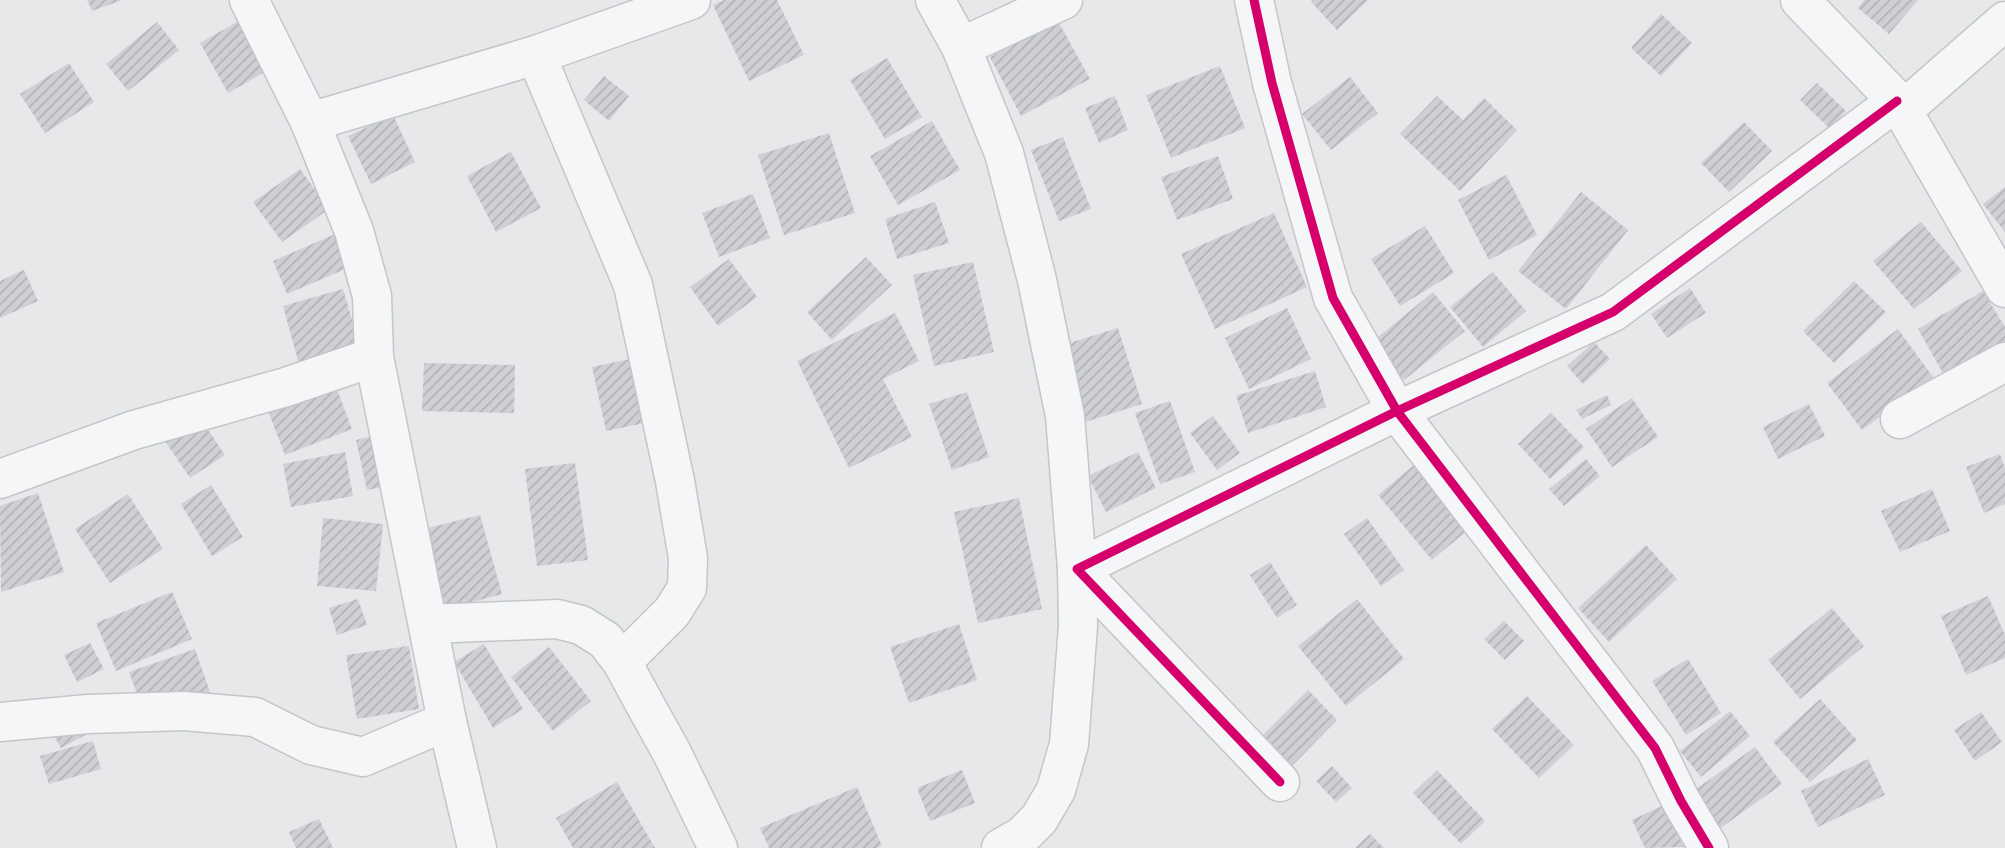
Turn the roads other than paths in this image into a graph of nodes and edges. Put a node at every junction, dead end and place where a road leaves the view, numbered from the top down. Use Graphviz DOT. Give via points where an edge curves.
graph roads {
  1 [pos="248,0"];
  2 [pos="691,0"];
  3 [pos="935,0"];
  4 [pos="1063,0"];
  5 [pos="1254,0"];
  6 [pos="1800,0"];
  7 [pos="2005,21"];
  8 [pos="961,47"];
  9 [pos="536,55"];
  10 [pos="1900,105"];
  11 [pos="310,122"];
  12 [pos="2005,288"];
  13 [pos="374,357"];
  14 [pos="2005,362"];
  15 [pos="1397,411"];
  16 [pos="1900,419"];
  17 [pos="0,479"];
  18 [pos="1077,569"];
  19 [pos="429,624"];
  20 [pos="622,662"];
  21 [pos="447,721"];
  22 [pos="0,722"];
  23 [pos="1280,782"];
  24 [pos="477,848"];
  25 [pos="718,848"];
  26 [pos="1001,848"];
  27 [pos="1709,848"];
  1 -- 11 [label="street"];
  2 -- 9 [label="street"];
  3 -- 8 [label="street"];
  4 -- 8 [label="street"];
  5 -- 15 [label="street" via="1272,83 1333,298"];
  6 -- 10 [label="street"];
  7 -- 10 [label="street"];
  8 -- 18 [label="street" via="1004,153 1037,280 1065,416"];
  9 -- 11 [label="street"];
  9 -- 20 [label="street" via="633,285 688,558 687,588 672,612"];
  10 -- 12 [label="street"];
  10 -- 15 [label="street" via="1613,312"];
  11 -- 13 [label="street" via="354,231 372,296"];
  13 -- 17 [label="street" via="134,430"];
  13 -- 19 [label="street"];
  14 -- 16 [label="street"];
  15 -- 18 [label="street"];
  15 -- 27 [label="street" via="1655,748"];
  18 -- 23 [label="street"];
  18 -- 26 [label="street" via="1078,626 1069,744 1056,790 1039,819"];
  19 -- 20 [label="street" via="557,620 581,625 605,640"];
  19 -- 21 [label="street"];
  20 -- 25 [label="street"];
  21 -- 22 [label="street" via="363,757 311,745 255,717 184,711"];
  21 -- 24 [label="street"];
}
